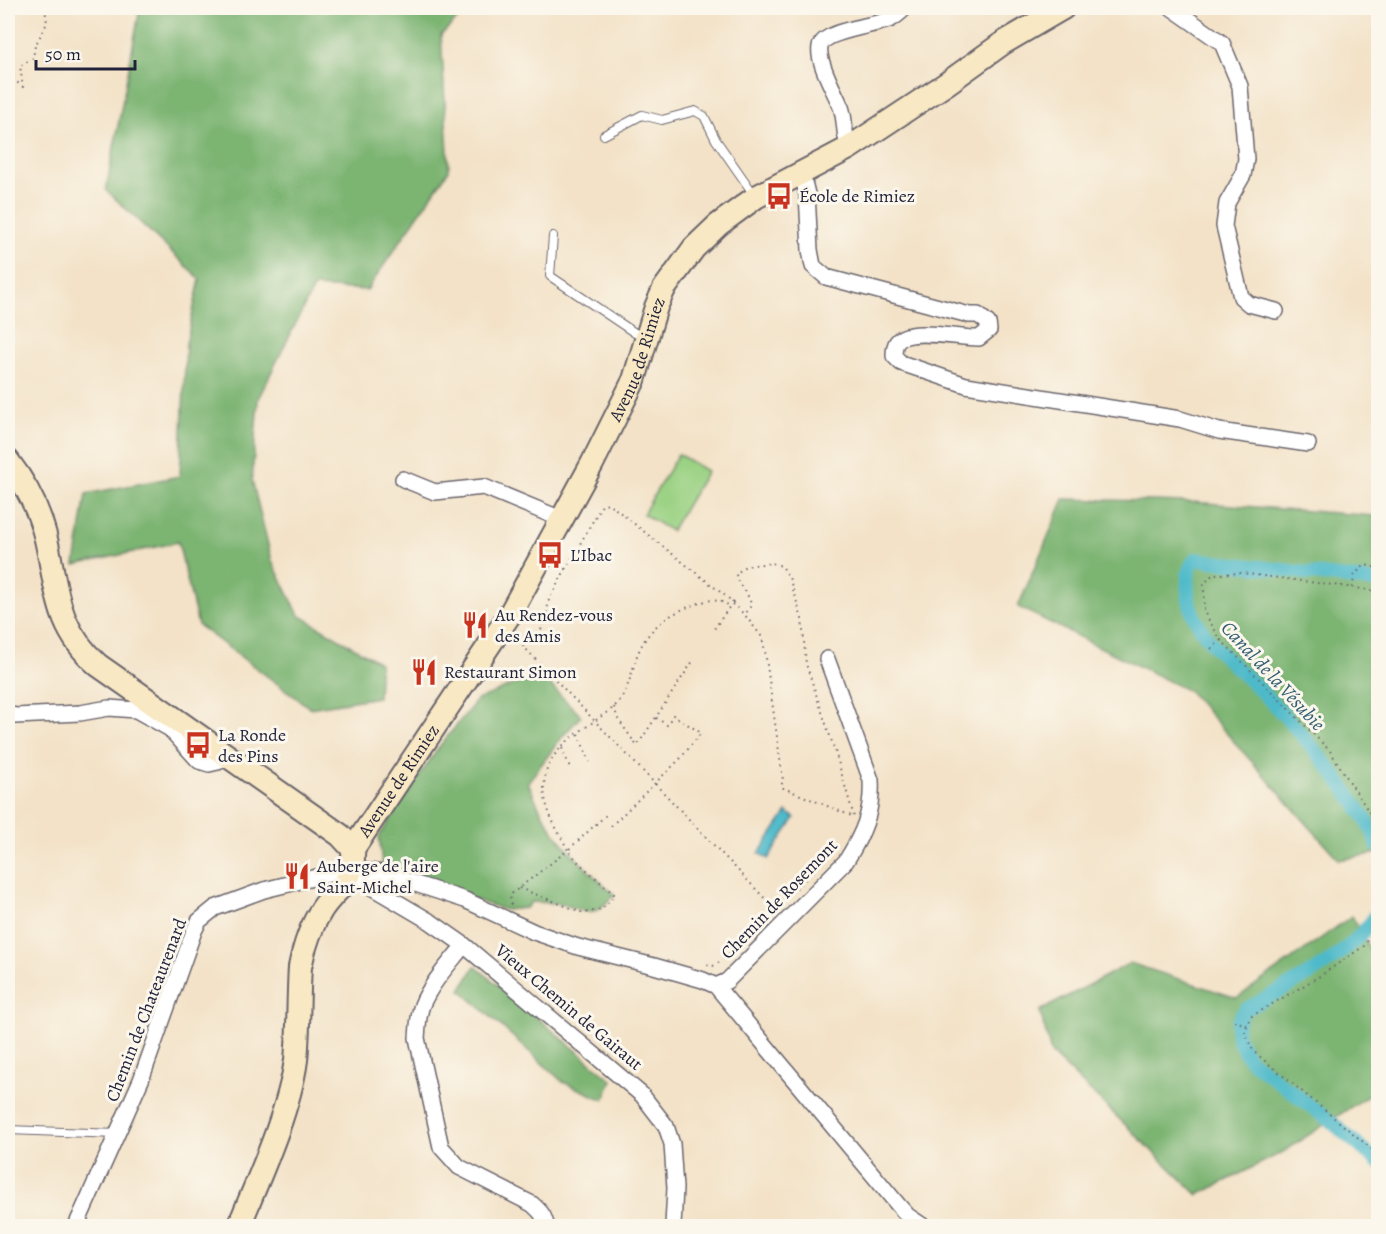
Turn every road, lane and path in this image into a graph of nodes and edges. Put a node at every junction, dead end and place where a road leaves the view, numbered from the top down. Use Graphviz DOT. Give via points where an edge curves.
graph roads {
  1 [pos="45,8"];
  2 [pos="905,8"];
  3 [pos="1063,8"];
  4 [pos="1172,8"];
  5 [pos="8,75"];
  6 [pos="604,135"];
  7 [pos="849,148"];
  8 [pos="802,174"];
  9 [pos="756,197"];
  10 [pos="553,236"];
  11 [pos="1276,311"];
  12 [pos="646,337"];
  13 [pos="1308,444"];
  14 [pos="8,460"];
  15 [pos="403,479"];
  16 [pos="561,519"];
  17 [pos="1378,568"];
  18 [pos="1352,588"];
  19 [pos="1378,591"];
  20 [pos="731,605"];
  21 [pos="744,614"];
  22 [pos="502,628"];
  23 [pos="714,629"];
  24 [pos="1220,642"];
  25 [pos="523,646"];
  26 [pos="1211,649"];
  27 [pos="827,659"];
  28 [pos="693,661"];
  29 [pos="614,707"];
  30 [pos="8,714"];
  31 [pos="655,717"];
  32 [pos="594,721"];
  33 [pos="578,734"];
  34 [pos="562,747"];
  35 [pos="226,756"];
  36 [pos="590,762"];
  37 [pos="571,770"];
  38 [pos="654,784"];
  39 [pos="606,815"];
  40 [pos="611,826"];
  41 [pos="1378,826"];
  42 [pos="844,838"];
  43 [pos="353,849"];
  44 [pos="568,850"];
  45 [pos="351,875"];
  46 [pos="519,888"];
  47 [pos="774,908"];
  48 [pos="517,909"];
  49 [pos="1378,926"];
  50 [pos="464,945"];
  51 [pos="703,965"];
  52 [pos="716,987"];
  53 [pos="1234,1022"];
  54 [pos="1245,1025"];
  55 [pos="8,1130"];
  56 [pos="119,1134"];
  57 [pos="1378,1154"];
  58 [pos="76,1227"];
  59 [pos="239,1227"];
  60 [pos="546,1227"];
  61 [pos="673,1227"];
  62 [pos="923,1227"];
  1 -- 5 [label="path" via="47,23 33,58 20,66 23,87"];
  2 -- 7 [label="street" via="891,19 830,35 822,41 822,62 843,113"];
  3 -- 7 [label="street, Avenue de Rimiez" via="1003,43"];
  4 -- 11 [label="street" via="1222,43 1240,86 1246,159 1243,175 1227,203 1224,226 1241,297 1249,304"];
  6 -- 9 [label="lane" via="642,115 662,120 696,111 704,116"];
  7 -- 8 [label="street, Avenue de Rimiez"];
  8 -- 9 [label="street, Avenue de Rimiez"];
  8 -- 13 [label="street" via="813,266 826,278 978,315 988,323 989,330 979,338 906,336 895,347 894,356 901,363 966,385"];
  9 -- 12 [label="street, Avenue de Rimiez" via="718,225 679,267 664,289"];
  10 -- 12 [label="lane" via="550,276"];
  12 -- 16 [label="street, Avenue de Rimiez" via="634,380"];
  14 -- 35 [label="street" via="39,516 61,612 82,651"];
  15 -- 16 [label="street" via="435,492 484,487"];
  16 -- 22 [label="street, Avenue de Rimiez"];
  17 -- 18 [label="path" via="1365,565 1355,574"];
  18 -- 19 [label="path"];
  18 -- 24 [label="path" via="1241,573 1213,574 1204,584 1204,612"];
  20 -- 21 [label="path"];
  20 -- 23 [label="path"];
  20 -- 25 [label="path" via="733,602 608,503 602,506 549,599 541,630"];
  20 -- 29 [label="path" via="714,599 665,618 644,640 630,682"];
  21 -- 21 [label="path" via="751,601 737,582 736,574 745,566 782,566 802,619 806,664 854,817 781,787 765,651 762,637"];
  22 -- 25 [label="path"];
  22 -- 43 [label="street, Avenue de Rimiez"];
  24 -- 26 [label="path"];
  24 -- 41 [label="path" via="1330,751"];
  25 -- 32 [label="path"];
  27 -- 52 [label="street, Chemin de Rosemont" via="871,780 867,822 846,861 728,981"];
  28 -- 31 [label="path"];
  29 -- 31 [label="path" via="638,746"];
  29 -- 32 [label="path"];
  30 -- 35 [label="street" via="136,710 170,729 199,761 209,764"];
  31 -- 38 [label="path" via="667,724 673,715 701,734"];
  32 -- 33 [label="path"];
  32 -- 38 [label="path"];
  33 -- 34 [label="path"];
  33 -- 36 [label="path"];
  34 -- 37 [label="path"];
  34 -- 44 [label="path" via="545,775 544,791 548,812"];
  35 -- 43 [label="street" via="340,835"];
  38 -- 40 [label="path"];
  38 -- 47 [label="path"];
  39 -- 44 [label="path"];
  42 -- 47 [label="path"];
  43 -- 45 [label="street"];
  44 -- 46 [label="path"];
  44 -- 46 [label="path" via="615,895 602,909 584,913"];
  45 -- 50 [label="street, Vieux Chemin de Gairaut"];
  45 -- 52 [label="street" via="382,873 465,900 534,932"];
  45 -- 56 [label="street, Chemin de Chateaurenard" via="333,873 264,890 215,908 199,921"];
  45 -- 59 [label="street" via="323,908 302,955 296,1060 272,1142"];
  46 -- 48 [label="path" via="510,896 510,904"];
  47 -- 51 [label="path" via="721,961 713,966"];
  49 -- 54 [label="path" via="1364,946 1250,1017"];
  50 -- 60 [label="street" via="438,978 418,1021 417,1038 441,1147 459,1167 540,1210"];
  50 -- 61 [label="street, Vieux Chemin de Gairaut" via="630,1083 655,1110 672,1144"];
  52 -- 62 [label="street" via="898,1206"];
  53 -- 54 [label="path"];
  54 -- 57 [label="path" via="1252,1051"];
  55 -- 56 [label="lane"];
  56 -- 58 [label="street, Chemin de Chateaurenard"];
}
